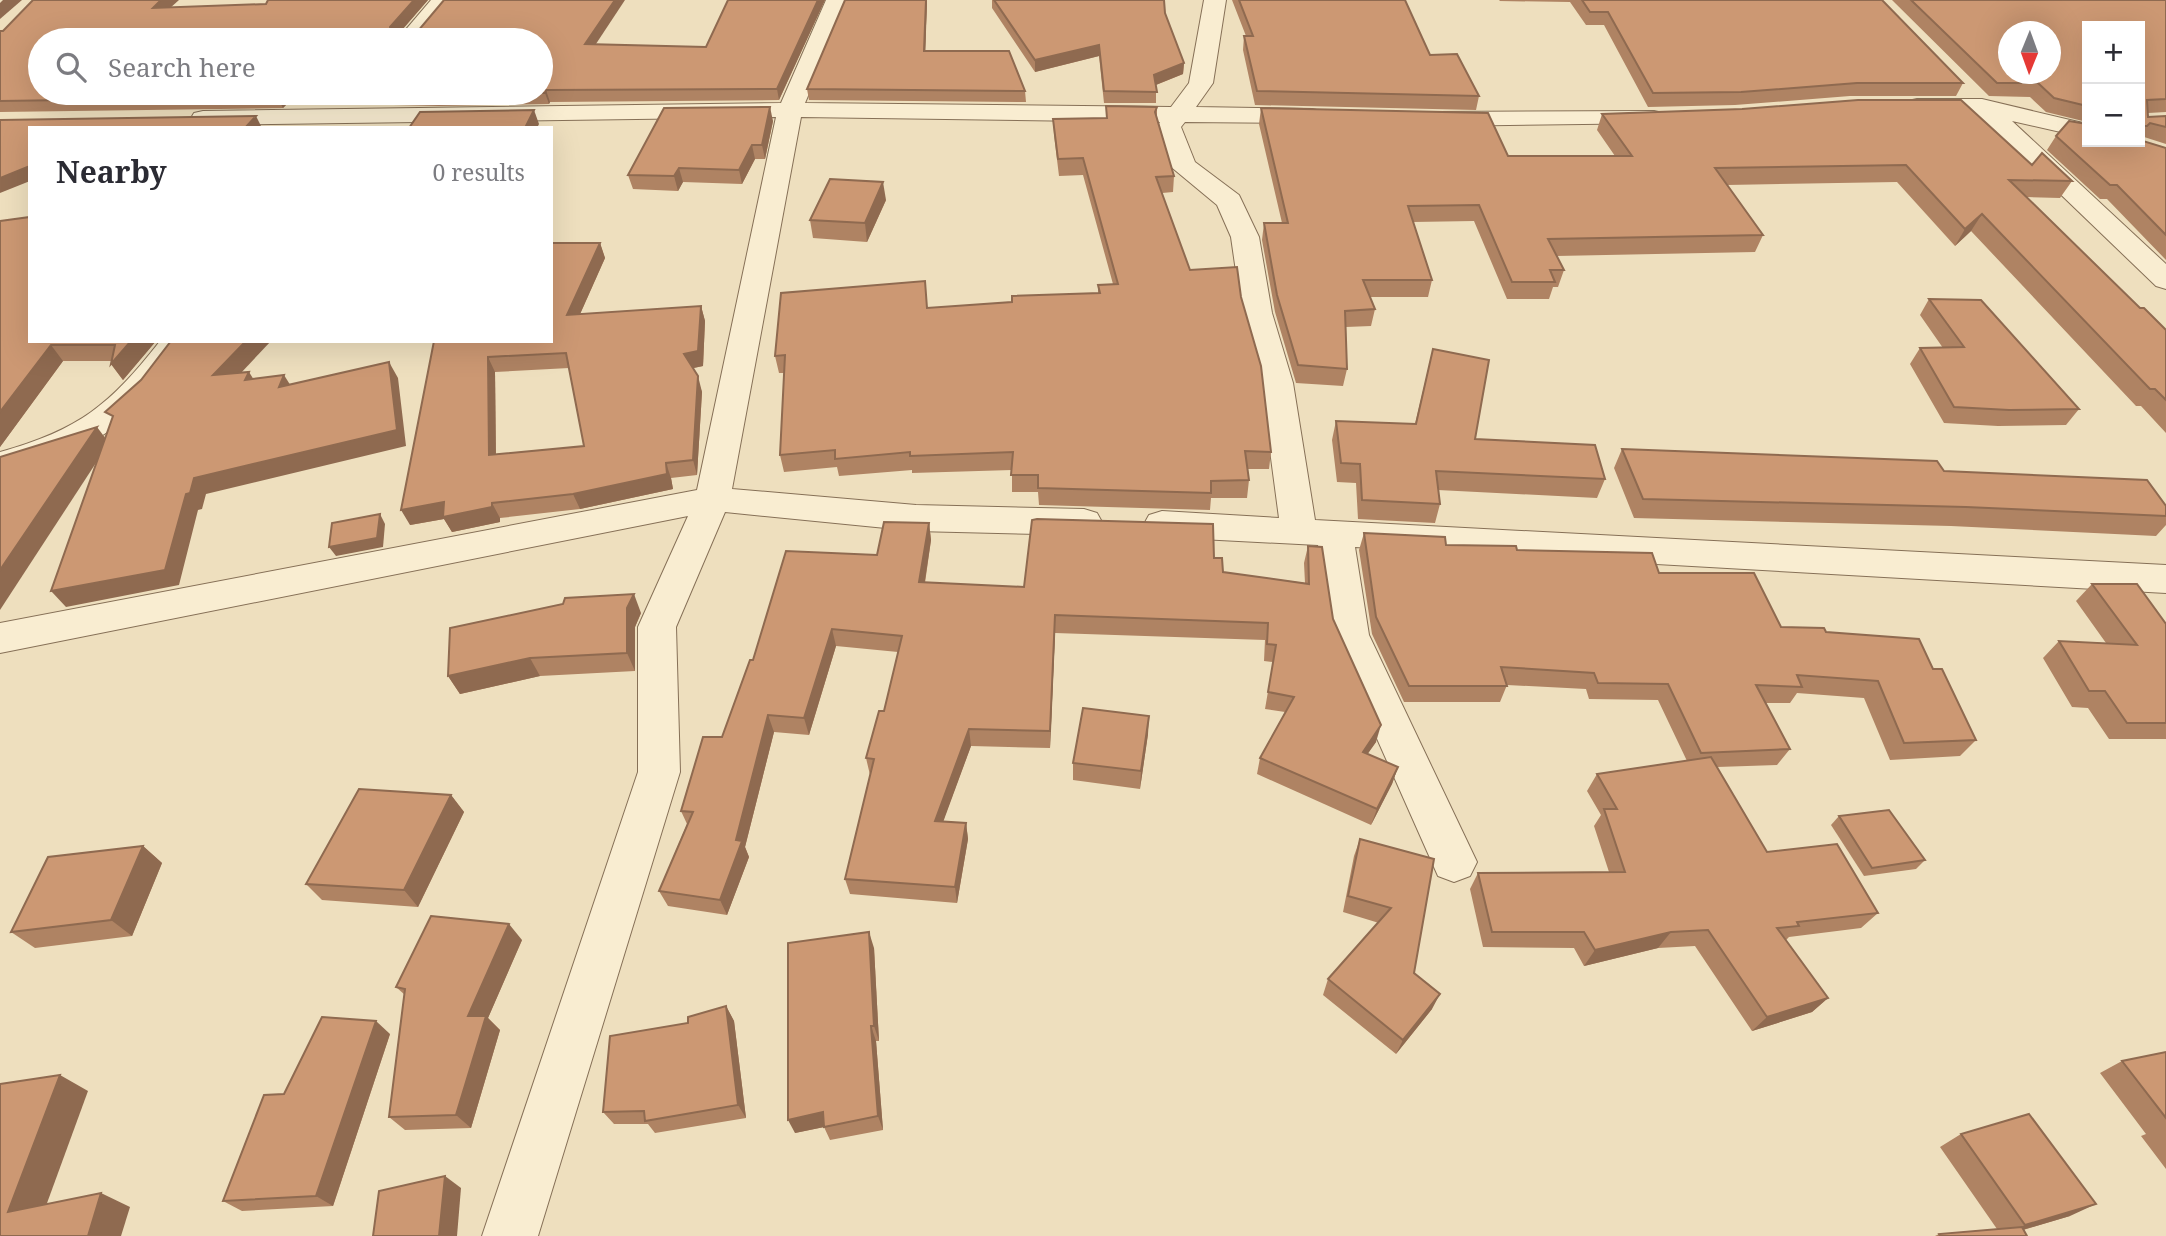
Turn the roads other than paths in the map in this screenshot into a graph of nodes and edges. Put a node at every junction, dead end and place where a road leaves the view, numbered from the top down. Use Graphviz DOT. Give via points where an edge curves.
graph roads {
  1 [pos="443,0"];
  2 [pos="837,0"];
  3 [pos="1214,0"];
  4 [pos="418,28"];
  5 [pos="1954,78"];
  6 [pos="352,105"];
  7 [pos="1891,106"];
  8 [pos="1983,107"];
  9 [pos="790,110"];
  10 [pos="1180,113"];
  11 [pos="1331,117"];
  12 [pos="1672,117"];
  13 [pos="178,118"];
  14 [pos="1414,119"];
  15 [pos="338,121"];
  16 [pos="2055,122"];
  17 [pos="2082,122"];
  18 [pos="2082,130"];
  19 [pos="2166,280"];
  20 [pos="174,343"];
  21 [pos="0,464"];
  22 [pos="713,499"];
  23 [pos="1317,533"];
  24 [pos="2166,579"];
  25 [pos="0,638"];
  26 [pos="1454,862"];
  27 [pos="510,1236"];
  1 -- 4 [label="street"];
  2 -- 9 [label="street"];
  3 -- 10 [label="street" via="1201,83"];
  5 -- 8 [label="street"];
  6 -- 15 [label="street"];
  7 -- 8 [label="street"];
  8 -- 16 [label="street"];
  8 -- 19 [label="street"];
  9 -- 10 [label="street"];
  9 -- 15 [label="street"];
  9 -- 22 [label="street"];
  10 -- 11 [label="street"];
  10 -- 23 [label="street" via="1169,127 1183,166 1229,201 1245,237 1257,313"];
  12 -- 14 [label="street"];
  13 -- 15 [label="street"];
  16 -- 17 [label="street"];
  16 -- 18 [label="street"];
  20 -- 21 [label="street" via="99,425"];
  22 -- 23 [label="street" via="916,518 1121,522"];
  22 -- 25 [label="street"];
  22 -- 27 [label="street" via="657,627 659,772"];
  23 -- 24 [label="street"];
  23 -- 26 [label="street" via="1350,635"];
}
